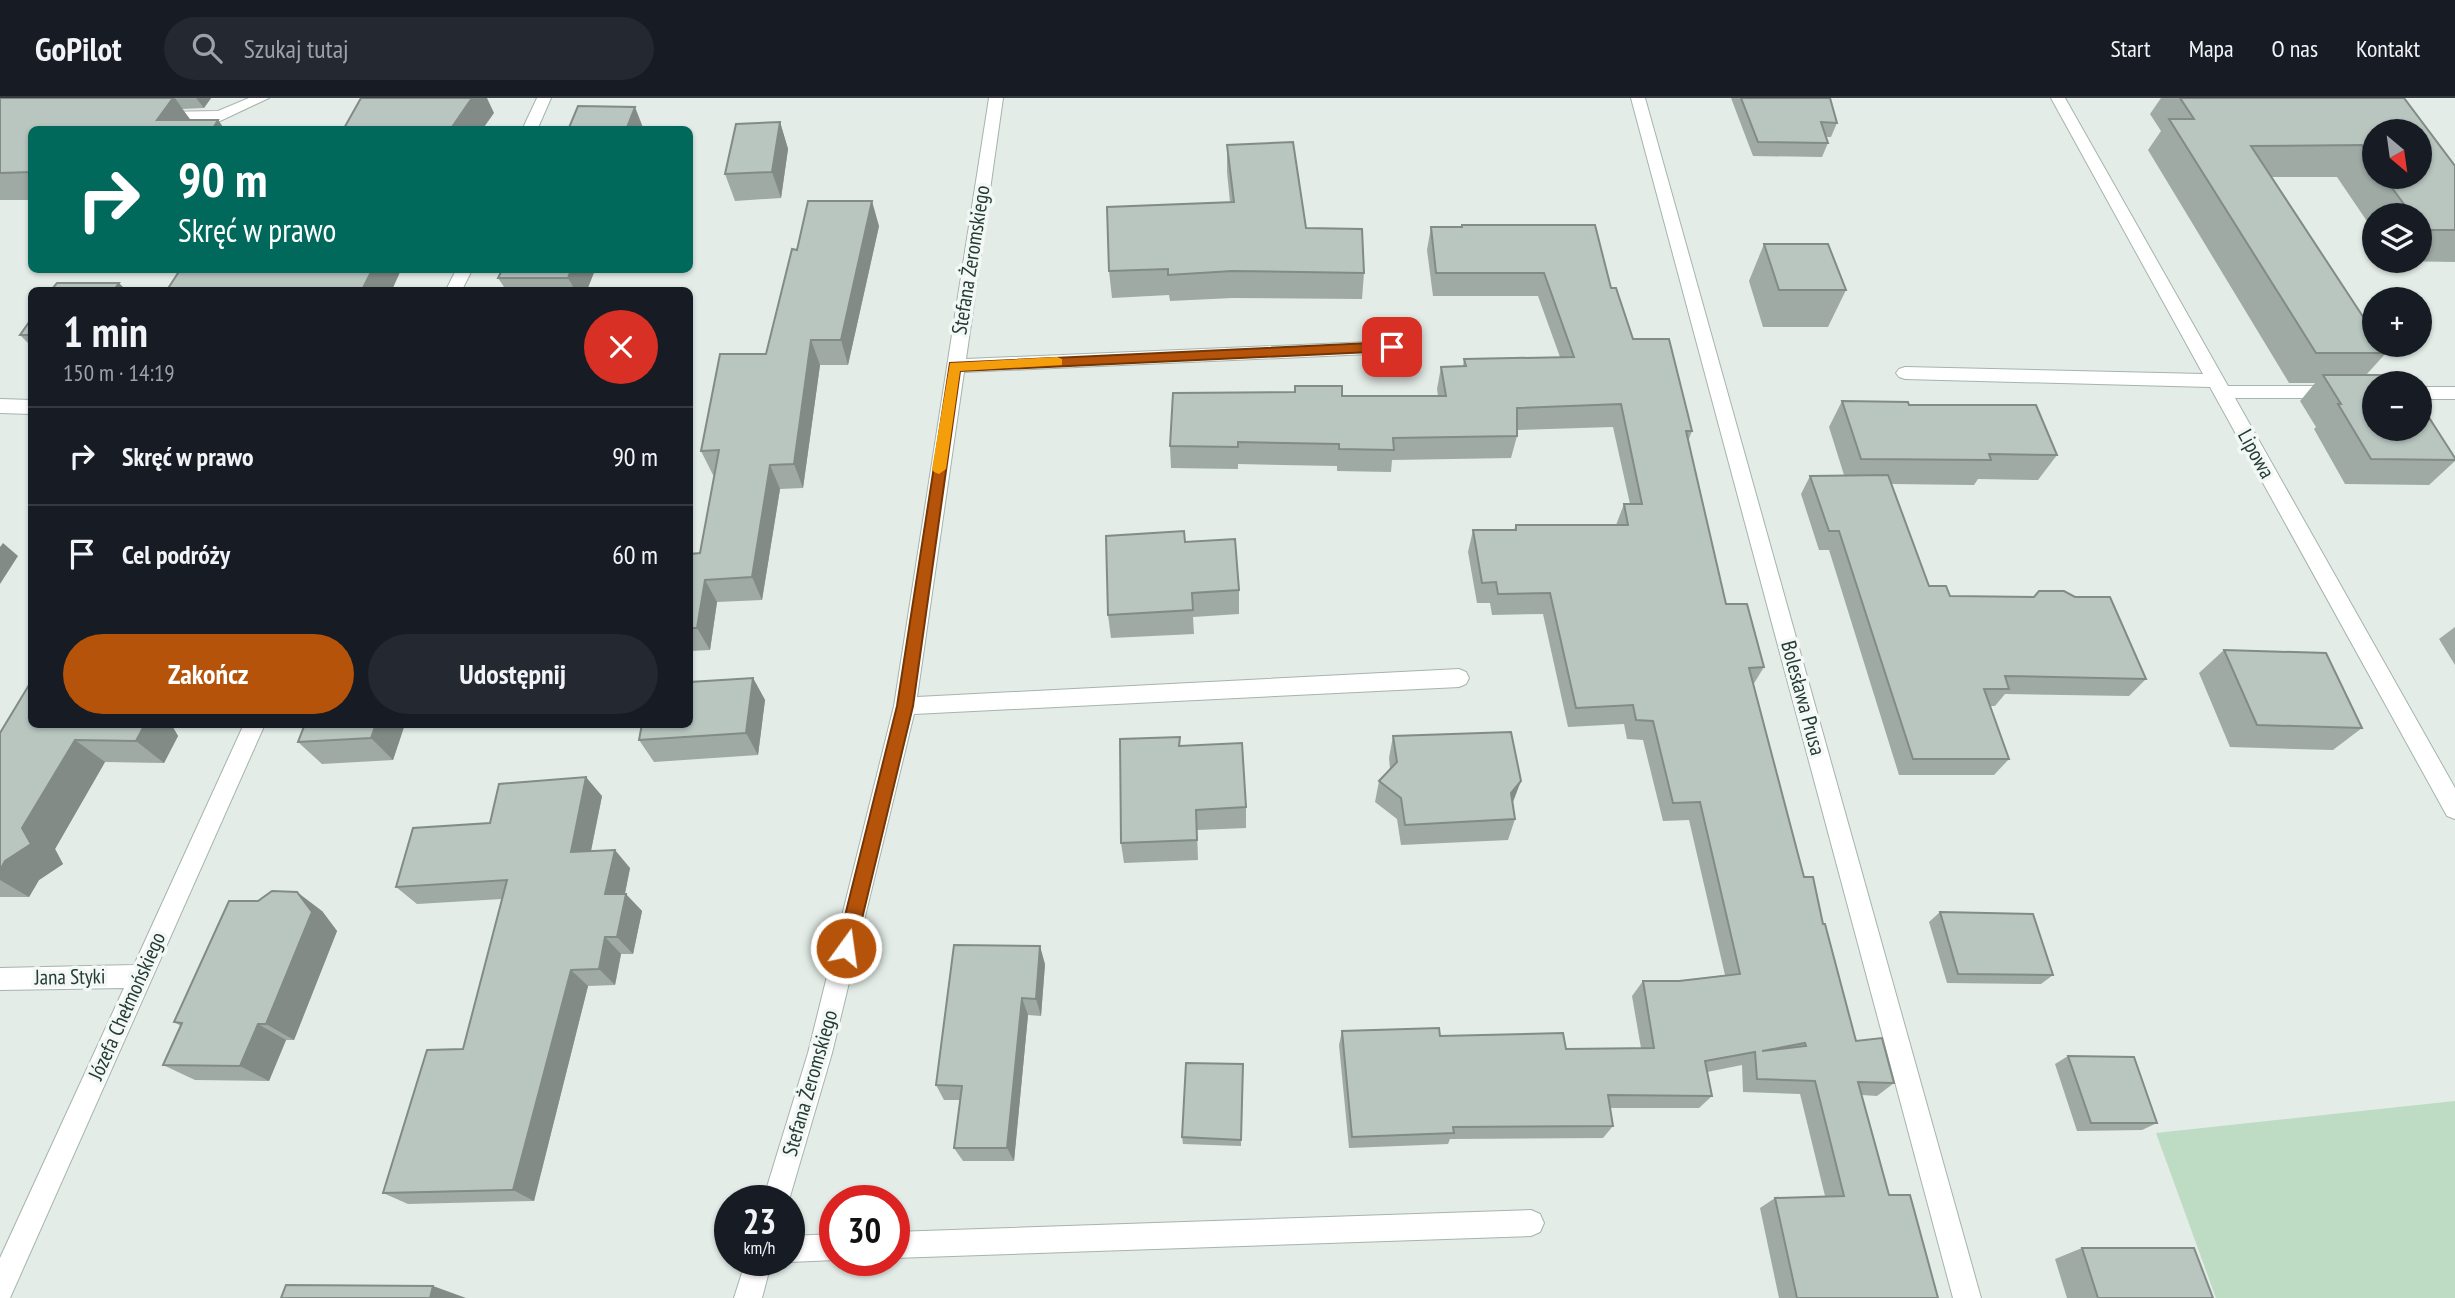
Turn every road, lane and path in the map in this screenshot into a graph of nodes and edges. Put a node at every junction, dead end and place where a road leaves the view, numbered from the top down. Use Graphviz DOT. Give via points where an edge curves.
graph roads {
  1 [pos="262,98"];
  2 [pos="544,98"];
  3 [pos="996,98"];
  4 [pos="1638,98"];
  5 [pos="2058,98"];
  6 [pos="138,117"];
  7 [pos="531,126"];
  8 [pos="1392,347"];
  9 [pos="954,366"];
  10 [pos="1905,373"];
  11 [pos="2219,386"];
  12 [pos="2362,392"];
  13 [pos="2432,393"];
  14 [pos="2455,393"];
  15 [pos="0,406"];
  16 [pos="28,407"];
  17 [pos="1459,678"];
  18 [pos="905,706"];
  19 [pos="253,728"];
  20 [pos="2455,809"];
  21 [pos="140,976"];
  22 [pos="0,979"];
  23 [pos="780,1185"];
  24 [pos="1531,1223"];
  25 [pos="910,1244"];
  26 [pos="754,1276"];
  27 [pos="0,1288"];
  28 [pos="748,1298"];
  29 [pos="1967,1298"];
  1 -- 6 [label="street" via="220,116"];
  2 -- 7 [label="street"];
  3 -- 9 [label="street, Stefana Żeromskiego"];
  4 -- 29 [label="street, Bolesława Prusa"];
  5 -- 11 [label="street, Lipowa"];
  8 -- 9 [label="street"];
  9 -- 18 [label="street, Stefana Żeromskiego"];
  10 -- 11 [label="street"];
  11 -- 12 [label="street"];
  11 -- 20 [label="street, Lipowa"];
  13 -- 14 [label="street"];
  15 -- 16 [label="street"];
  17 -- 18 [label="street"];
  18 -- 23 [label="street, Stefana Żeromskiego" via="820,1053"];
  19 -- 21 [label="street, Józefa Chełmońskiego"];
  21 -- 22 [label="street, Jana Styki"];
  21 -- 27 [label="street, Józefa Chełmońskiego"];
  24 -- 25 [label="street"];
  26 -- 28 [label="street"];
}
